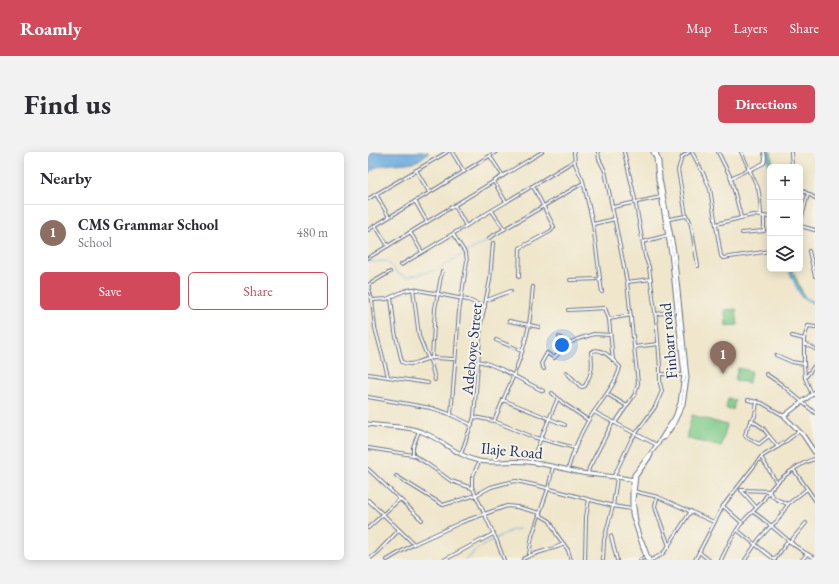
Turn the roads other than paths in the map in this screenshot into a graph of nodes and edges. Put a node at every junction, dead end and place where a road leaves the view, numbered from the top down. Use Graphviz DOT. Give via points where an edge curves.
graph roads {
  1 [pos="447,152"];
  2 [pos="452,152"];
  3 [pos="496,152"];
  4 [pos="542,152"];
  5 [pos="574,152"];
  6 [pos="598,152"];
  7 [pos="624,152"];
  8 [pos="655,152"];
  9 [pos="691,152"];
  10 [pos="718,152"];
  11 [pos="741,152"];
  12 [pos="764,152"];
  13 [pos="791,152"];
  14 [pos="490,156"];
  15 [pos="574,161"];
  16 [pos="792,164"];
  17 [pos="416,170"];
  18 [pos="749,170"];
  19 [pos="464,172"];
  20 [pos="503,176"];
  21 [pos="731,178"];
  22 [pos="494,182"];
  23 [pos="584,183"];
  24 [pos="533,186"];
  25 [pos="803,191"];
  26 [pos="429,192"];
  27 [pos="376,194"];
  28 [pos="808,194"];
  29 [pos="661,197"];
  30 [pos="815,198"];
  31 [pos="368,199"];
  32 [pos="414,202"];
  33 [pos="506,202"];
  34 [pos="636,202"];
  35 [pos="454,206"];
  36 [pos="544,207"];
  37 [pos="613,207"];
  38 [pos="492,211"];
  39 [pos="803,213"];
  40 [pos="686,216"];
  41 [pos="762,216"];
  42 [pos="390,217"];
  43 [pos="741,217"];
  44 [pos="767,217"];
  45 [pos="615,219"];
  46 [pos="668,219"];
  47 [pos="427,222"];
  48 [pos="593,224"];
  49 [pos="716,224"];
  50 [pos="376,225"];
  51 [pos="466,226"];
  52 [pos="803,226"];
  53 [pos="368,230"];
  54 [pos="504,230"];
  55 [pos="815,230"];
  56 [pos="410,232"];
  57 [pos="742,233"];
  58 [pos="453,234"];
  59 [pos="669,234"];
  60 [pos="489,238"];
  61 [pos="643,242"];
  62 [pos="493,243"];
  63 [pos="388,246"];
  64 [pos="809,250"];
  65 [pos="422,252"];
  66 [pos="673,252"];
  67 [pos="767,252"];
  68 [pos="368,258"];
  69 [pos="402,265"];
  70 [pos="698,266"];
  71 [pos="390,272"];
  72 [pos="442,272"];
  73 [pos="815,276"];
  74 [pos="519,277"];
  75 [pos="600,279"];
  76 [pos="651,279"];
  77 [pos="570,280"];
  78 [pos="627,282"];
  79 [pos="368,285"];
  80 [pos="532,287"];
  81 [pos="413,289"];
  82 [pos="511,291"];
  83 [pos="602,292"];
  84 [pos="438,293"];
  85 [pos="390,298"];
  86 [pos="461,298"];
  87 [pos="372,300"];
  88 [pos="487,300"];
  89 [pos="485,307"];
  90 [pos="568,310"];
  91 [pos="678,311"];
  92 [pos="655,314"];
  93 [pos="631,315"];
  94 [pos="609,319"];
  95 [pos="509,321"];
  96 [pos="529,325"];
  97 [pos="539,327"];
  98 [pos="815,327"];
  99 [pos="610,336"];
  100 [pos="792,336"];
  101 [pos="559,337"];
  102 [pos="804,338"];
  103 [pos="496,340"];
  104 [pos="569,343"];
  105 [pos="658,344"];
  106 [pos="805,344"];
  107 [pos="634,347"];
  108 [pos="815,349"];
  109 [pos="522,351"];
  110 [pos="776,355"];
  111 [pos="430,358"];
  112 [pos="455,359"];
  113 [pos="478,361"];
  114 [pos="613,361"];
  115 [pos="804,364"];
  116 [pos="815,365"];
  117 [pos="544,369"];
  118 [pos="566,372"];
  119 [pos="368,374"];
  120 [pos="660,374"];
  121 [pos="766,374"];
  122 [pos="514,375"];
  123 [pos="684,375"];
  124 [pos="388,376"];
  125 [pos="805,378"];
  126 [pos="435,380"];
  127 [pos="428,383"];
  128 [pos="543,391"];
  129 [pos="815,392"];
  130 [pos="552,393"];
  131 [pos="607,394"];
  132 [pos="812,394"];
  133 [pos="368,397"];
  134 [pos="558,398"];
  135 [pos="503,400"];
  136 [pos="748,400"];
  137 [pos="757,401"];
  138 [pos="802,402"];
  139 [pos="627,406"];
  140 [pos="594,412"];
  141 [pos="815,413"];
  142 [pos="451,415"];
  143 [pos="474,416"];
  144 [pos="784,416"];
  145 [pos="549,418"];
  146 [pos="588,420"];
  147 [pos="751,420"];
  148 [pos="494,421"];
  149 [pos="614,423"];
  150 [pos="368,424"];
  151 [pos="472,425"];
  152 [pos="565,425"];
  153 [pos="419,431"];
  154 [pos="799,431"];
  155 [pos="636,433"];
  156 [pos="769,436"];
  157 [pos="540,440"];
  158 [pos="657,445"];
  159 [pos="778,447"];
  160 [pos="368,448"];
  161 [pos="575,448"];
  162 [pos="815,453"];
  163 [pos="461,454"];
  164 [pos="413,455"];
  165 [pos="760,457"];
  166 [pos="815,459"];
  167 [pos="479,461"];
  168 [pos="531,462"];
  169 [pos="554,466"];
  170 [pos="368,469"];
  171 [pos="568,470"];
  172 [pos="794,470"];
  173 [pos="588,474"];
  174 [pos="396,476"];
  175 [pos="616,477"];
  176 [pos="634,480"];
  177 [pos="777,483"];
  178 [pos="472,488"];
  179 [pos="738,488"];
  180 [pos="548,489"];
  181 [pos="807,489"];
  182 [pos="741,490"];
  183 [pos="633,491"];
  184 [pos="769,492"];
  185 [pos="476,495"];
  186 [pos="657,497"];
  187 [pos="400,499"];
  188 [pos="368,500"];
  189 [pos="589,500"];
  190 [pos="815,500"];
  191 [pos="788,504"];
  192 [pos="612,506"];
  193 [pos="723,506"];
  194 [pos="756,507"];
  195 [pos="631,509"];
  196 [pos="691,511"];
  197 [pos="753,512"];
  198 [pos="383,514"];
  199 [pos="485,514"];
  200 [pos="540,514"];
  201 [pos="422,520"];
  202 [pos="714,522"];
  203 [pos="742,523"];
  204 [pos="806,523"];
  205 [pos="771,526"];
  206 [pos="368,528"];
  207 [pos="399,530"];
  208 [pos="737,530"];
  209 [pos="494,535"];
  210 [pos="611,536"];
  211 [pos="789,542"];
  212 [pos="414,544"];
  213 [pos="564,544"];
  214 [pos="755,544"];
  215 [pos="669,546"];
  216 [pos="699,552"];
  217 [pos="807,554"];
  218 [pos="529,555"];
  219 [pos="815,558"];
  220 [pos="522,559"];
  221 [pos="648,559"];
  222 [pos="368,560"];
  223 [pos="387,560"];
  224 [pos="444,560"];
  225 [pos="503,560"];
  226 [pos="571,560"];
  227 [pos="584,560"];
  228 [pos="603,560"];
  229 [pos="617,560"];
  230 [pos="640,560"];
  231 [pos="695,560"];
  232 [pos="709,560"];
  233 [pos="721,560"];
  234 [pos="745,560"];
  235 [pos="775,560"];
  236 [pos="802,560"];
  1 -- 17 [label="street"];
  2 -- 19 [label="street"];
  3 -- 14 [label="street"];
  4 -- 20 [label="street"];
  5 -- 15 [label="street"];
  6 -- 37 [label="street"];
  7 -- 34 [label="street"];
  8 -- 29 [label="main road, Finbarr road"];
  8 -- 46 [label="main road, Finbarr road" via="659,162"];
  9 -- 40 [label="street" via="682,157 678,170"];
  9 -- 49 [label="street" via="708,184"];
  10 -- 21 [label="street"];
  11 -- 18 [label="street"];
  12 -- 18 [label="street" via="764,163"];
  13 -- 16 [label="street"];
  14 -- 19 [label="street"];
  14 -- 20 [label="street"];
  15 -- 23 [label="street"];
  15 -- 24 [label="street"];
  17 -- 26 [label="street"];
  17 -- 27 [label="street"];
  18 -- 21 [label="street"];
  18 -- 41 [label="street" via="758,188"];
  19 -- 26 [label="street"];
  20 -- 22 [label="street"];
  21 -- 43 [label="street"];
  22 -- 33 [label="street"];
  22 -- 35 [label="street"];
  23 -- 36 [label="street"];
  23 -- 48 [label="street"];
  24 -- 33 [label="street"];
  24 -- 36 [label="street"];
  25 -- 28 [label="street"];
  26 -- 32 [label="street"];
  27 -- 31 [label="street"];
  27 -- 42 [label="street"];
  28 -- 30 [label="street"];
  28 -- 39 [label="street"];
  29 -- 34 [label="street"];
  29 -- 59 [label="main road, Finbarr road"];
  32 -- 42 [label="street"];
  32 -- 47 [label="street"];
  33 -- 38 [label="street"];
  34 -- 37 [label="street"];
  34 -- 61 [label="street"];
  35 -- 47 [label="street"];
  35 -- 51 [label="street"];
  36 -- 54 [label="street"];
  36 -- 74 [label="street" via="554,228 520,248"];
  37 -- 45 [label="street"];
  38 -- 51 [label="street"];
  38 -- 54 [label="street"];
  40 -- 46 [label="street"];
  40 -- 70 [label="street" via="690,221"];
  41 -- 43 [label="street"];
  41 -- 44 [label="street"];
  41 -- 57 [label="street" via="764,232"];
  42 -- 50 [label="street"];
  43 -- 49 [label="street"];
  45 -- 48 [label="street"];
  45 -- 78 [label="street"];
  46 -- 66 [label="main road, Finbarr road"];
  47 -- 56 [label="street"];
  48 -- 75 [label="street"];
  49 -- 67 [label="street" via="722,258"];
  50 -- 53 [label="street"];
  50 -- 63 [label="street"];
  51 -- 58 [label="street"];
  52 -- 55 [label="street"];
  54 -- 60 [label="street"];
  56 -- 63 [label="street"];
  56 -- 65 [label="street"];
  58 -- 65 [label="street"];
  58 -- 86 [label="street" via="465,253 466,265"];
  59 -- 61 [label="street"];
  59 -- 66 [label="main road, Finbarr road"];
  61 -- 76 [label="street"];
  62 -- 88 [label="street, Adeboye Street"];
  63 -- 68 [label="street"];
  64 -- 73 [label="street"];
  65 -- 69 [label="street"];
  66 -- 91 [label="main road, Finbarr road"];
  66 -- 176 [label="main road, Finbarr road" via="686,387 683,404 673,425"];
  71 -- 79 [label="street"];
  72 -- 84 [label="street"];
  75 -- 77 [label="street"];
  75 -- 83 [label="street"];
  76 -- 78 [label="street"];
  76 -- 92 [label="street"];
  78 -- 93 [label="street"];
  79 -- 87 [label="street"];
  80 -- 96 [label="street"];
  81 -- 84 [label="street"];
  81 -- 85 [label="street"];
  81 -- 111 [label="street" via="419,336"];
  82 -- 88 [label="street"];
  84 -- 86 [label="street"];
  84 -- 111 [label="street"];
  85 -- 87 [label="street"];
  85 -- 111 [label="street" via="402,362 412,364"];
  86 -- 89 [label="street"];
  86 -- 112 [label="street"];
  87 -- 124 [label="street" via="375,328"];
  88 -- 89 [label="street, Adeboye Street"];
  89 -- 113 [label="street, Adeboye Street"];
  90 -- 94 [label="street" via="605,308"];
  91 -- 92 [label="street"];
  91 -- 123 [label="main road, Finbarr road"];
  92 -- 105 [label="street"];
  93 -- 94 [label="street"];
  93 -- 107 [label="street"];
  94 -- 99 [label="street"];
  95 -- 96 [label="street"];
  96 -- 97 [label="street"];
  96 -- 109 [label="street"];
  98 -- 102 [label="street" via="808,326"];
  99 -- 104 [label="street" via="594,334"];
  99 -- 114 [label="street"];
  100 -- 102 [label="street"];
  101 -- 104 [label="street"];
  102 -- 106 [label="street"];
  103 -- 109 [label="street"];
  104 -- 117 [label="street" via="554,358 546,354 542,364"];
  105 -- 107 [label="street"];
  105 -- 120 [label="street"];
  106 -- 108 [label="street"];
  106 -- 115 [label="street"];
  107 -- 139 [label="street" via="638,383 635,394"];
  109 -- 122 [label="street"];
  110 -- 115 [label="street"];
  111 -- 112 [label="street"];
  111 -- 126 [label="street"];
  112 -- 142 [label="street"];
  113 -- 122 [label="street"];
  113 -- 143 [label="street, Adeboye Street"];
  114 -- 118 [label="street" via="600,350 592,351 592,370 583,387"];
  114 -- 131 [label="street" via="620,369"];
  115 -- 125 [label="street"];
  116 -- 125 [label="street"];
  119 -- 124 [label="street"];
  120 -- 123 [label="street"];
  120 -- 155 [label="street" via="662,394"];
  121 -- 138 [label="street"];
  122 -- 128 [label="street"];
  122 -- 135 [label="street"];
  123 -- 158 [label="main road, Finbarr road" via="678,410"];
  124 -- 127 [label="street"];
  125 -- 132 [label="street"];
  129 -- 132 [label="main road"];
  130 -- 134 [label="street"];
  131 -- 139 [label="street"];
  131 -- 140 [label="street"];
  132 -- 138 [label="main road"];
  133 -- 142 [label="street" via="432,408"];
  134 -- 145 [label="street"];
  134 -- 146 [label="street"];
  135 -- 145 [label="street"];
  135 -- 148 [label="street"];
  136 -- 137 [label="street"];
  137 -- 144 [label="street"];
  137 -- 147 [label="street"];
  138 -- 141 [label="street"];
  138 -- 144 [label="main road"];
  139 -- 149 [label="street"];
  140 -- 146 [label="street"];
  140 -- 149 [label="street"];
  142 -- 151 [label="street"];
  143 -- 148 [label="street"];
  143 -- 151 [label="street, Adeboye Street"];
  144 -- 154 [label="main road"];
  145 -- 152 [label="street"];
  145 -- 157 [label="street"];
  146 -- 161 [label="street"];
  147 -- 156 [label="street"];
  147 -- 156 [label="street" via="746,437 759,444"];
  148 -- 157 [label="street"];
  149 -- 155 [label="street"];
  149 -- 173 [label="street"];
  150 -- 153 [label="main road, Ilaje Road"];
  151 -- 163 [label="street, Adeboye Street"];
  153 -- 163 [label="main road, Ilaje Road" via="440,440"];
  153 -- 164 [label="street"];
  154 -- 159 [label="street"];
  154 -- 162 [label="main road"];
  155 -- 158 [label="street"];
  155 -- 175 [label="street"];
  156 -- 159 [label="street"];
  157 -- 161 [label="street"];
  157 -- 168 [label="street"];
  158 -- 176 [label="main road, Finbarr road" via="635,472"];
  159 -- 165 [label="street"];
  160 -- 164 [label="street"];
  161 -- 171 [label="street"];
  163 -- 167 [label="main road, Ilaje Road"];
  164 -- 178 [label="street" via="451,481"];
  165 -- 177 [label="street"];
  165 -- 179 [label="street"];
  166 -- 172 [label="street"];
  167 -- 168 [label="main road, Ilaje Road"];
  167 -- 178 [label="street" via="472,478"];
  168 -- 169 [label="main road, Ilaje Road"];
  169 -- 171 [label="main road, Ilaje Road"];
  169 -- 180 [label="street"];
  170 -- 187 [label="street"];
  171 -- 173 [label="main road, Ilaje Road"];
  172 -- 177 [label="street"];
  172 -- 181 [label="street"];
  173 -- 175 [label="main road, Ilaje Road"];
  174 -- 185 [label="street" via="443,505"];
  175 -- 176 [label="main road, Ilaje Road"];
  175 -- 192 [label="street"];
  176 -- 183 [label="main road, Finbarr road"];
  177 -- 184 [label="street"];
  178 -- 185 [label="street"];
  179 -- 182 [label="street"];
  179 -- 193 [label="street"];
  180 -- 185 [label="street" via="523,482 511,482"];
  180 -- 189 [label="street"];
  180 -- 200 [label="street"];
  181 -- 190 [label="street"];
  181 -- 191 [label="street"];
  182 -- 184 [label="street"];
  182 -- 194 [label="street"];
  183 -- 186 [label="street"];
  183 -- 195 [label="main road, Finbarr road"];
  183 -- 221 [label="main road, Finbarr road" via="634,513"];
  184 -- 191 [label="street"];
  184 -- 194 [label="street"];
  185 -- 199 [label="street"];
  186 -- 196 [label="street"];
  186 -- 215 [label="street" via="655,506"];
  187 -- 198 [label="street"];
  187 -- 201 [label="street"];
  188 -- 198 [label="street"];
  189 -- 192 [label="street"];
  189 -- 227 [label="street"];
  191 -- 205 [label="street"];
  192 -- 195 [label="street"];
  192 -- 228 [label="street" via="604,540"];
  193 -- 202 [label="street"];
  193 -- 203 [label="street"];
  194 -- 197 [label="street"];
  195 -- 221 [label="main road, Finbarr road"];
  196 -- 202 [label="street"];
  196 -- 215 [label="street"];
  197 -- 203 [label="street"];
  197 -- 205 [label="street"];
  198 -- 206 [label="street"];
  198 -- 207 [label="street"];
  199 -- 200 [label="street" via="507,506"];
  199 -- 209 [label="street"];
  199 -- 212 [label="street"];
  200 -- 213 [label="street" via="550,521"];
  200 -- 218 [label="street" via="532,536"];
  202 -- 216 [label="street"];
  203 -- 208 [label="street"];
  204 -- 211 [label="street"];
  205 -- 211 [label="street"];
  205 -- 214 [label="street"];
  207 -- 212 [label="street"];
  207 -- 222 [label="street"];
  208 -- 214 [label="street"];
  208 -- 233 [label="street"];
  209 -- 224 [label="street"];
  209 -- 225 [label="street"];
  210 -- 229 [label="street"];
  211 -- 217 [label="street"];
  211 -- 235 [label="street"];
  212 -- 223 [label="street"];
  213 -- 218 [label="street"];
  213 -- 226 [label="street"];
  214 -- 234 [label="street"];
  214 -- 235 [label="street"];
  215 -- 221 [label="street" via="661,555"];
  216 -- 231 [label="street"];
  216 -- 232 [label="street"];
  217 -- 219 [label="street"];
  217 -- 236 [label="street"];
  218 -- 220 [label="street"];
  221 -- 230 [label="street"];
}
